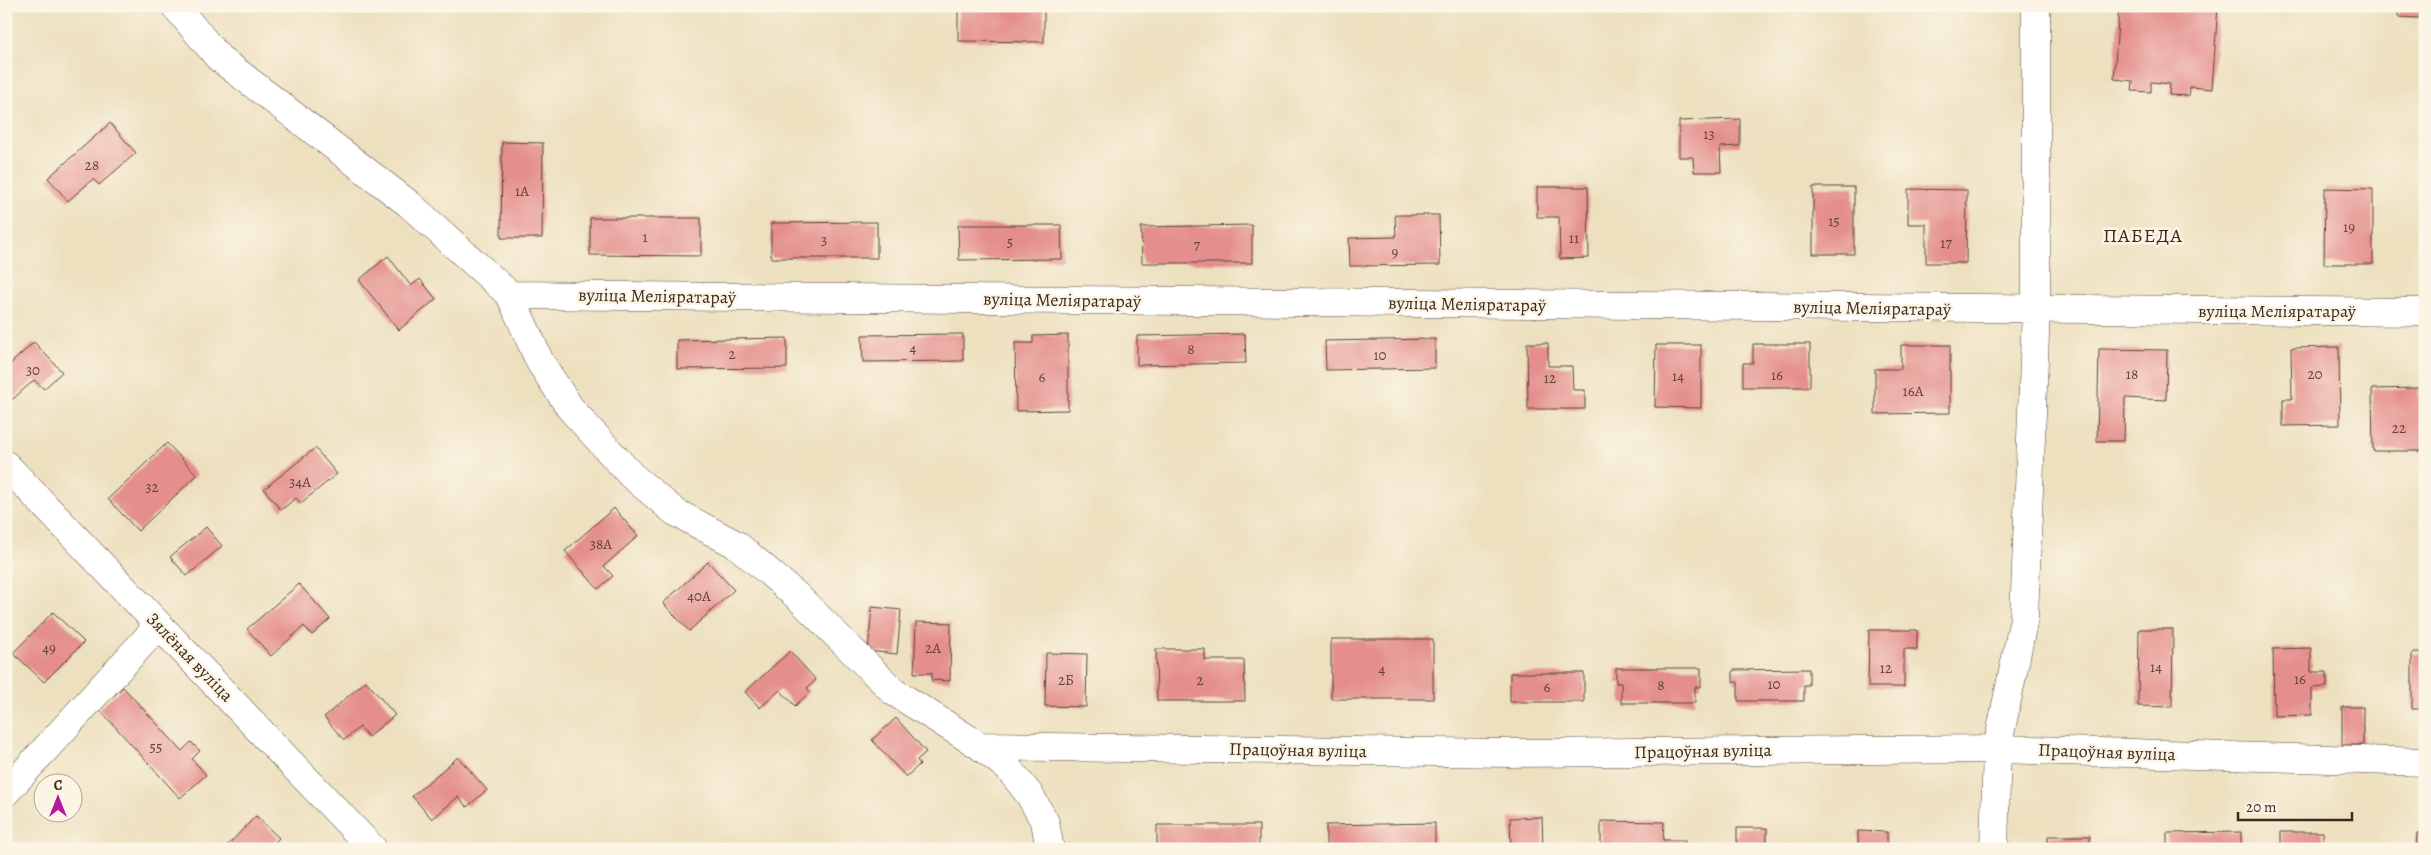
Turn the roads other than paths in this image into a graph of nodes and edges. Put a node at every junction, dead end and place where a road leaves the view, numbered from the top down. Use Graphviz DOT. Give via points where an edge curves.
graph roads {
  1 [pos="175,6"];
  2 [pos="2036,6"];
  3 [pos="510,295"];
  4 [pos="2036,309"];
  5 [pos="2425,312"];
  6 [pos="6,465"];
  7 [pos="159,625"];
  8 [pos="980,746"];
  9 [pos="1997,749"];
  10 [pos="2425,762"];
  11 [pos="6,792"];
  12 [pos="373,849"];
  13 [pos="1050,849"];
  14 [pos="1994,849"];
  1 -- 3 [label="street" via="219,58 409,204"];
  2 -- 4 [label="street"];
  3 -- 4 [label="street, вуліца Меліяратараў"];
  3 -- 8 [label="street" via="540,362 570,408 631,475 675,512 737,545 797,596 894,692"];
  4 -- 5 [label="street, вуліца Меліяратараў"];
  4 -- 9 [label="street" via="2024,618"];
  6 -- 7 [label="street, Зялёная вуліца"];
  7 -- 11 [label="street"];
  7 -- 12 [label="street, Зялёная вуліца"];
  8 -- 9 [label="street, Працоўная вуліца" via="1511,753"];
  8 -- 13 [label="street" via="1008,768 1029,794 1045,822"];
  9 -- 10 [label="street, Працоўная вуліца"];
  9 -- 14 [label="street"];
}
